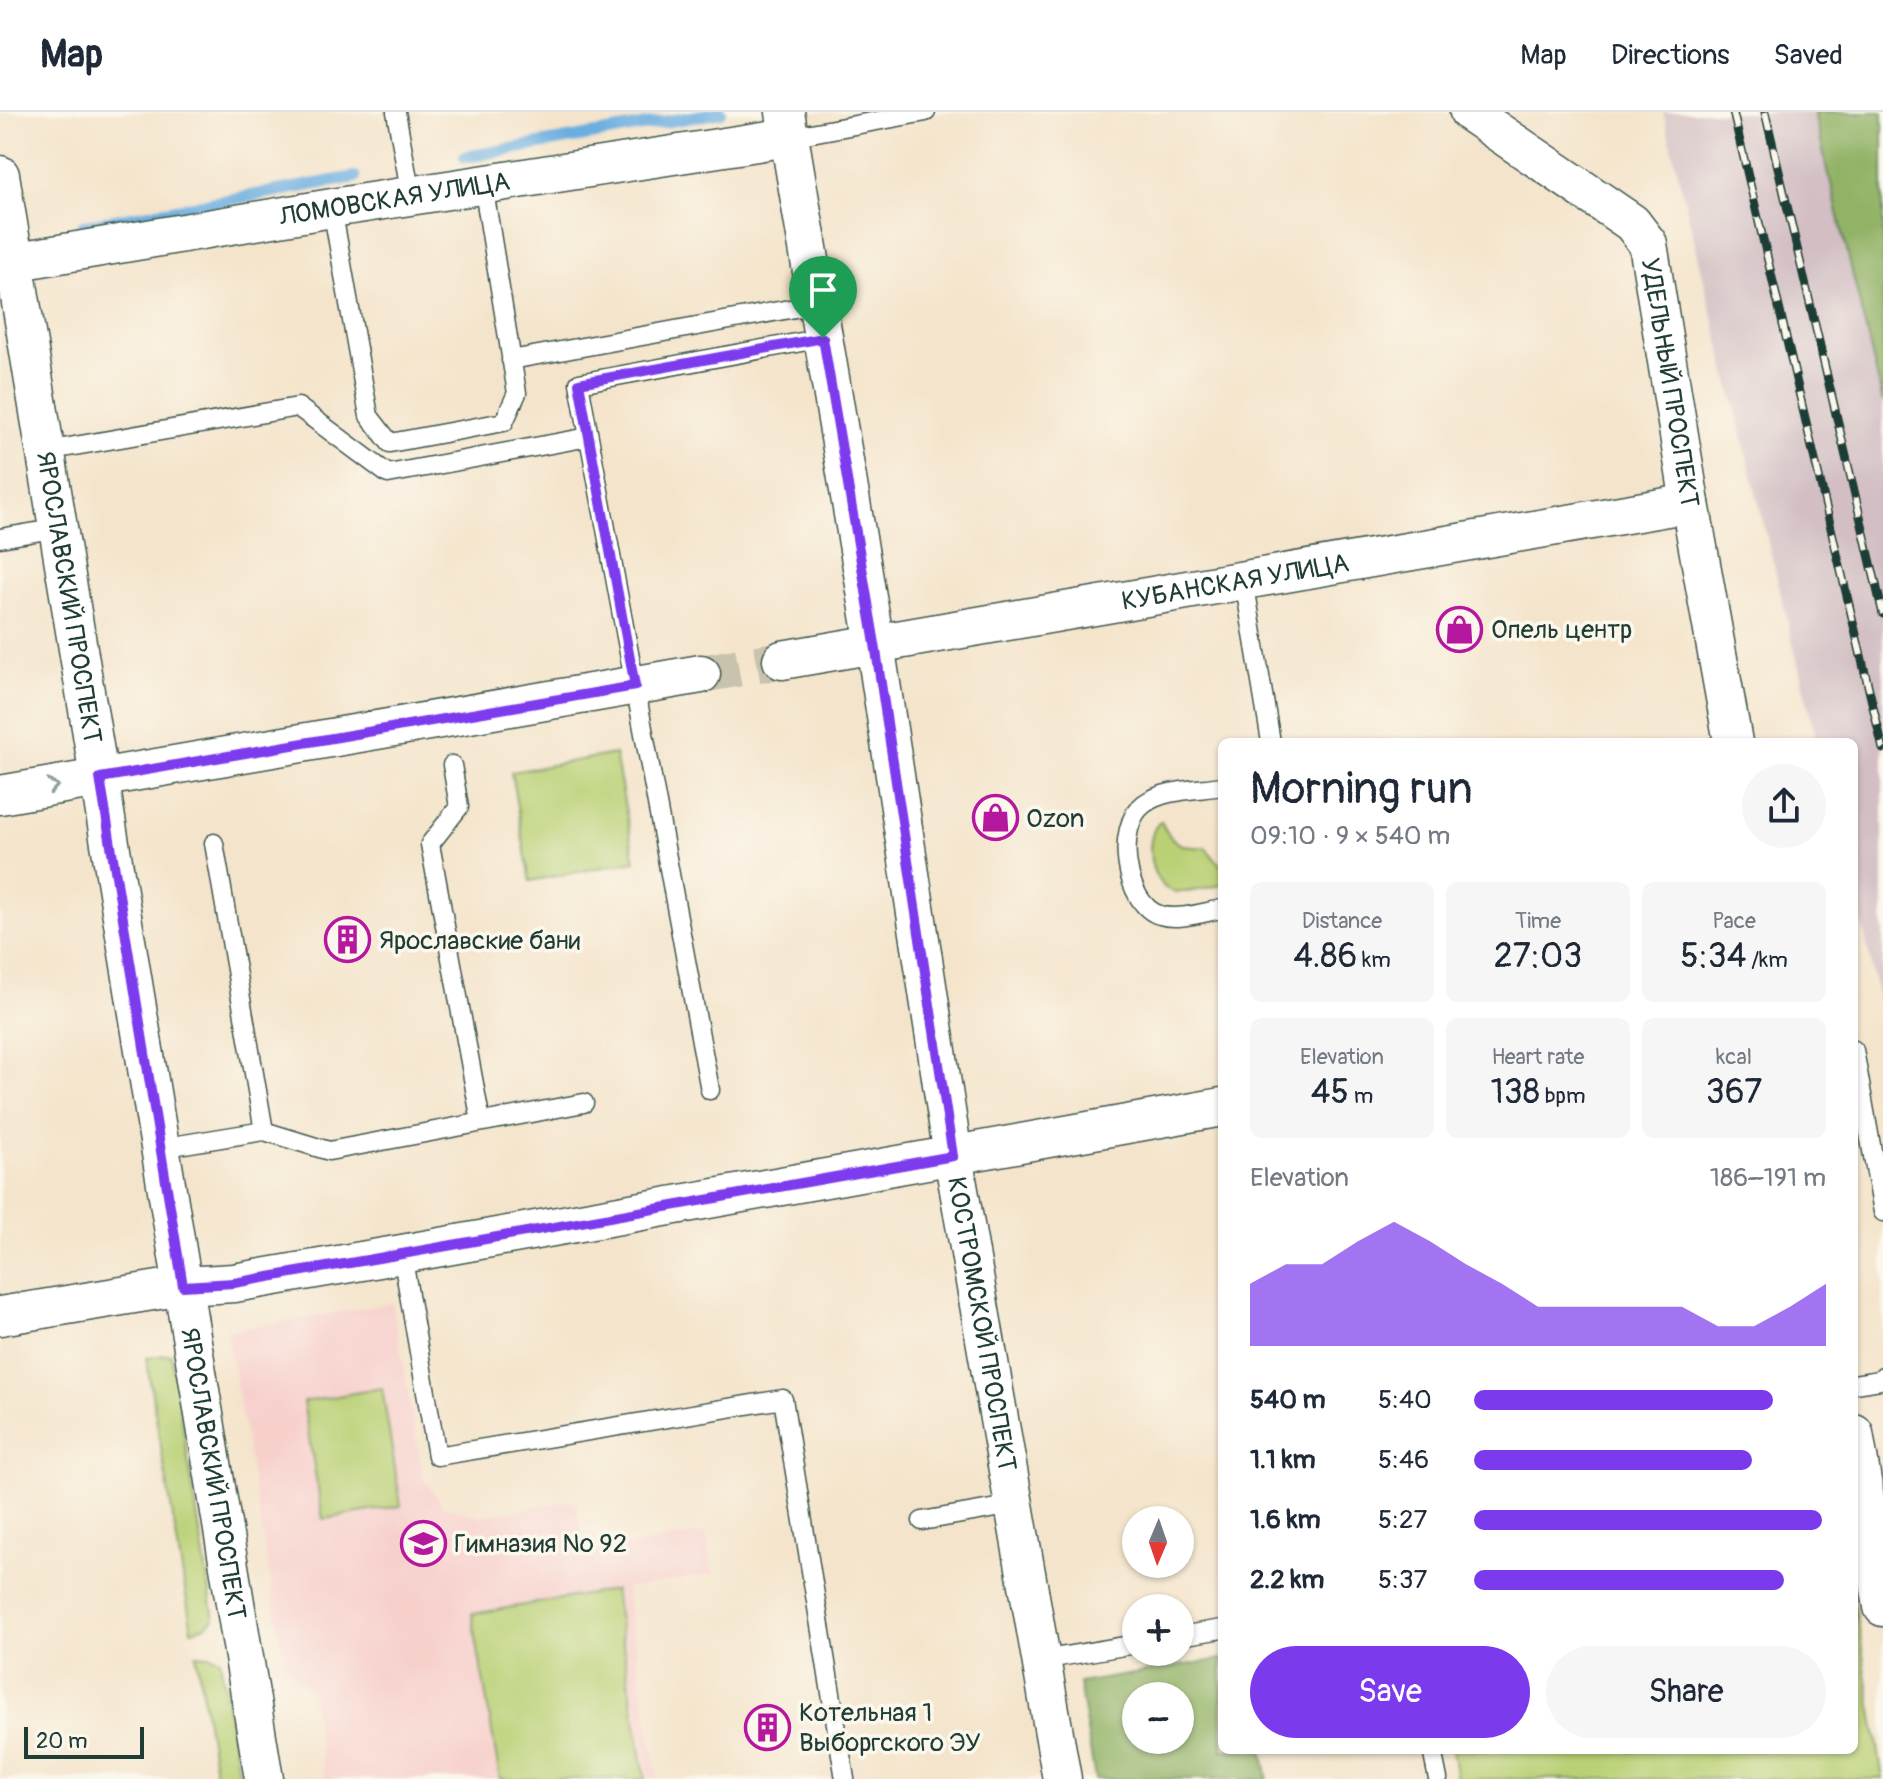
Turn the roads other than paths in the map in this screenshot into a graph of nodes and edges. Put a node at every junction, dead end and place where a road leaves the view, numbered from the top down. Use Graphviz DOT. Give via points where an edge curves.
graph roads {
  1 [pos="396,112"];
  2 [pos="926,112"];
  3 [pos="787,124"];
  4 [pos="1475,124"];
  5 [pos="0,175"];
  6 [pos="483,184"];
  7 [pos="411,196"];
  8 [pos="332,208"];
  9 [pos="8,262"];
  10 [pos="820,321"];
  11 [pos="511,360"];
  12 [pos="589,437"];
  13 [pos="46,451"];
  14 [pos="1690,503"];
  15 [pos="59,528"];
  16 [pos="0,536"];
  17 [pos="1244,580"];
  18 [pos="875,644"];
  19 [pos="782,660"];
  20 [pos="701,674"];
  21 [pos="635,686"];
  22 [pos="1270,738"];
  23 [pos="1732,738"];
  24 [pos="452,765"];
  25 [pos="100,778"];
  26 [pos="1218,787"];
  27 [pos="0,795"];
  28 [pos="214,843"];
  29 [pos="1218,910"];
  30 [pos="1858,1072"];
  31 [pos="710,1090"];
  32 [pos="584,1103"];
  33 [pos="1218,1108"];
  34 [pos="481,1122"];
  35 [pos="264,1131"];
  36 [pos="160,1148"];
  37 [pos="953,1156"];
  38 [pos="1883,1212"];
  39 [pos="402,1254"];
  40 [pos="183,1286"];
  41 [pos="0,1316"];
  42 [pos="1883,1376"];
  43 [pos="1858,1383"];
  44 [pos="1858,1482"];
  45 [pos="1014,1505"];
  46 [pos="1861,1518"];
  47 [pos="922,1521"];
  48 [pos="1883,1607"];
  49 [pos="1218,1630"];
  50 [pos="1194,1634"];
  51 [pos="1122,1646"];
  52 [pos="1041,1660"];
  53 [pos="1433,1754"];
  54 [pos="264,1779"];
  55 [pos="845,1779"];
  56 [pos="1062,1779"];
  57 [pos="1438,1779"];
  1 -- 7 [label="lane"];
  2 -- 3 [label="lane"];
  3 -- 6 [label="street, ЛОМОВСКАЯ УЛИЦА"];
  3 -- 10 [label="street, КОСТРОМСКОЙ ПРОСПЕКТ"];
  4 -- 14 [label="street, УДЕЛЬНЫЙ ПРОСПЕКТ" via="1632,223 1644,236"];
  5 -- 9 [label="street, ЯРОСЛАВСКИЙ ПРОСПЕКТ"];
  6 -- 7 [label="street, ЛОМОВСКАЯ УЛИЦА"];
  6 -- 11 [label="lane"];
  7 -- 8 [label="street, ЛОМОВСКАЯ УЛИЦА"];
  8 -- 9 [label="street, ЛОМОВСКАЯ УЛИЦА"];
  8 -- 11 [label="lane" via="369,416 390,443 504,422 517,393"];
  9 -- 13 [label="street, ЯРОСЛАВСКИЙ ПРОСПЕКТ"];
  10 -- 11 [label="lane"];
  10 -- 12 [label="lane" via="579,383"];
  10 -- 18 [label="street, КОСТРОМСКОЙ ПРОСПЕКТ"];
  12 -- 13 [label="lane" via="388,474 298,407"];
  12 -- 21 [label="lane"];
  13 -- 15 [label="street, ЯРОСЛАВСКИЙ ПРОСПЕКТ"];
  14 -- 17 [label="street, КУБАНСКАЯ УЛИЦА"];
  14 -- 23 [label="street, УДЕЛЬНЫЙ ПРОСПЕКТ"];
  15 -- 16 [label="lane"];
  15 -- 25 [label="street, ЯРОСЛАВСКИЙ ПРОСПЕКТ"];
  17 -- 18 [label="street, КУБАНСКАЯ УЛИЦА"];
  17 -- 22 [label="lane"];
  18 -- 19 [label="street, КУБАНСКАЯ УЛИЦА"];
  18 -- 37 [label="street, КОСТРОМСКОЙ ПРОСПЕКТ"];
  20 -- 21 [label="street"];
  21 -- 25 [label="street"];
  21 -- 31 [label="lane"];
  24 -- 34 [label="lane" via="459,807 430,844"];
  27 -- 25 [label="street, one-way"];
  25 -- 36 [label="street, ЯРОСЛАВСКИЙ ПРОСПЕКТ"];
  26 -- 29 [label="lane" via="1155,797 1140,806 1125,839 1133,890 1143,903 1159,915 1176,917"];
  28 -- 35 [label="lane"];
  30 -- 38 [label="lane"];
  32 -- 34 [label="lane"];
  33 -- 37 [label="street"];
  34 -- 35 [label="lane" via="329,1151"];
  35 -- 36 [label="lane"];
  36 -- 40 [label="street, ЯРОСЛАВСКИЙ ПРОСПЕКТ"];
  37 -- 39 [label="street"];
  37 -- 45 [label="street, КОСТРОМСКОЙ ПРОСПЕКТ"];
  39 -- 40 [label="street" via="234,1283"];
  39 -- 55 [label="lane" via="437,1456 783,1399"];
  40 -- 41 [label="street"];
  40 -- 54 [label="street, ЯРОСЛАВСКИЙ ПРОСПЕКТ"];
  42 -- 43 [label="lane"];
  44 -- 46 [label="street"];
  45 -- 47 [label="lane"];
  45 -- 52 [label="street, КОСТРОМСКОЙ ПРОСПЕКТ"];
  46 -- 48 [label="street"];
  49 -- 50 [label="lane"];
  51 -- 52 [label="lane"];
  52 -- 56 [label="street, КОСТРОМСКОЙ ПРОСПЕКТ"];
  53 -- 57 [label="lane"];
}
